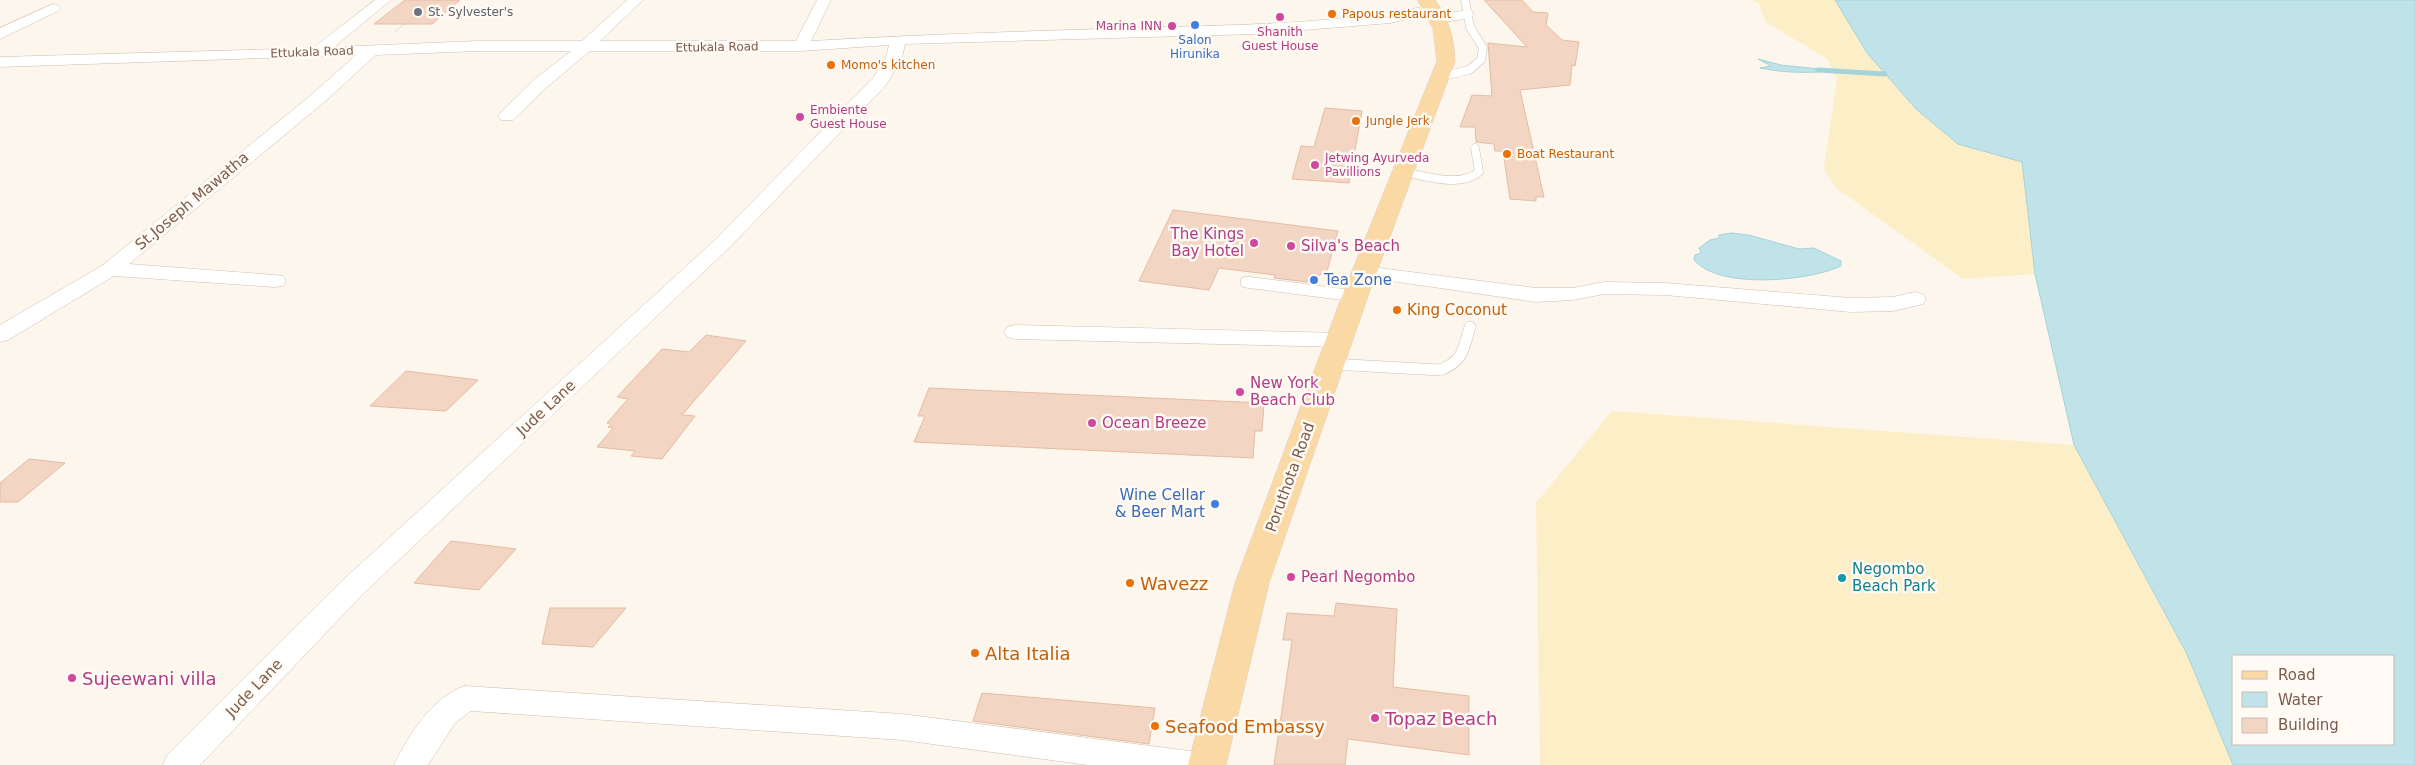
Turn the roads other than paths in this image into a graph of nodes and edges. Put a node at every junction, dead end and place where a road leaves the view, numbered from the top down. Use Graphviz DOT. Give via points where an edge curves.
graph roads {
  1 [pos="384,0"];
  2 [pos="636,0"];
  3 [pos="824,0"];
  4 [pos="1465,0"];
  5 [pos="53,8"];
  6 [pos="1432,9"];
  7 [pos="1469,14"];
  8 [pos="0,34"];
  9 [pos="898,40"];
  10 [pos="801,46"];
  11 [pos="585,47"];
  12 [pos="372,50"];
  13 [pos="317,52"];
  14 [pos="0,62"];
  15 [pos="1440,77"];
  16 [pos="507,116"];
  17 [pos="1475,148"];
  18 [pos="1403,172"];
  19 [pos="110,269"];
  20 [pos="275,281"];
  21 [pos="1246,282"];
  22 [pos="1359,284"];
  23 [pos="1915,299"];
  24 [pos="1470,327"];
  25 [pos="1015,332"];
  26 [pos="0,335"];
  27 [pos="1336,352"];
  28 [pos="179,765"];
  29 [pos="410,765"];
  30 [pos="1190,765"];
  31 [pos="1207,765"];
  1 -- 13 [label="street"];
  2 -- 11 [label="street"];
  3 -- 10 [label="street"];
  4 -- 7 [label="lane"];
  5 -- 8 [label="street"];
  6 -- 7 [label="lane"];
  6 -- 9 [label="street, Ettukala Road" via="1390,18 1256,29"];
  6 -- 15 [label="main road, Poruthota Road" via="1445,35 1446,61"];
  7 -- 15 [label="lane" via="1470,27 1483,48 1482,60 1469,70"];
  9 -- 10 [label="street, Ettukala Road"];
  9 -- 28 [label="street, Jude Lane" via="894,58 880,81 724,242 353,587"];
  10 -- 11 [label="street, Ettukala Road"];
  11 -- 12 [label="street, Ettukala Road" via="478,46"];
  11 -- 16 [label="street"];
  12 -- 13 [label="street, Ettukala Road"];
  12 -- 19 [label="street, St.Joseph Mawatha"];
  13 -- 14 [label="street, Ettukala Road"];
  15 -- 18 [label="main road, Poruthota Road"];
  17 -- 18 [label="lane" via="1479,172 1471,179 1453,180"];
  18 -- 22 [label="main road, Poruthota Road"];
  19 -- 20 [label="street"];
  19 -- 26 [label="street, St.Joseph Mawatha"];
  21 -- 22 [label="lane"];
  22 -- 23 [label="street" via="1536,295 1573,294 1604,288 1665,289 1851,304 1893,304"];
  22 -- 27 [label="main road, Poruthota Road"];
  24 -- 27 [label="lane" via="1460,359 1440,370"];
  25 -- 27 [label="street"];
  27 -- 31 [label="main road, Poruthota Road" via="1252,583"];
  29 -- 30 [label="street" via="444,714 465,698 902,727"];
}
